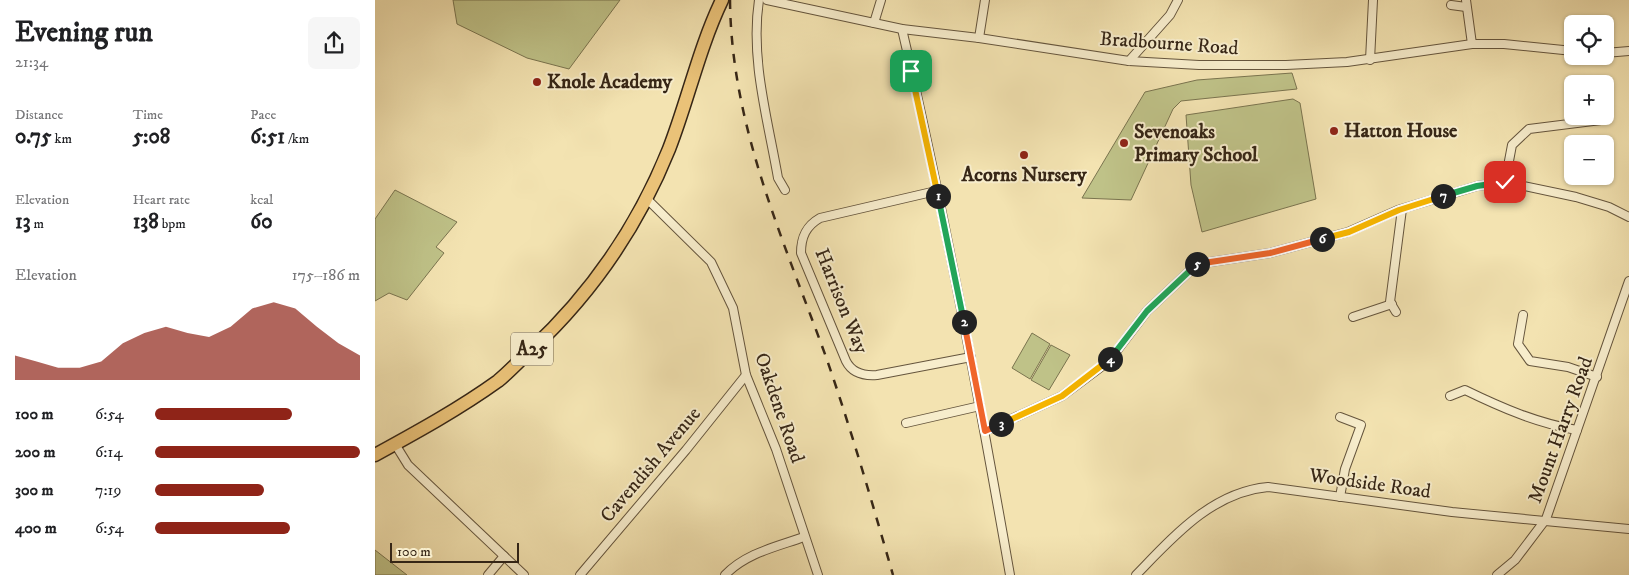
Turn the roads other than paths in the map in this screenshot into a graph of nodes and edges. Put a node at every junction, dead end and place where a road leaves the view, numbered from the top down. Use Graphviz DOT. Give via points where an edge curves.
graph roads {
  1 [pos="759,0"];
  2 [pos="767,0"];
  3 [pos="881,0"];
  4 [pos="985,0"];
  5 [pos="1178,0"];
  6 [pos="1373,0"];
  7 [pos="1466,4"];
  8 [pos="720,5"];
  9 [pos="1451,5"];
  10 [pos="874,23"];
  11 [pos="902,29"];
  12 [pos="979,38"];
  13 [pos="1472,44"];
  14 [pos="1564,50"];
  15 [pos="1629,51"];
  16 [pos="1614,52"];
  17 [pos="1129,60"];
  18 [pos="1370,60"];
  19 [pos="1565,125"];
  20 [pos="1505,182"];
  21 [pos="785,190"];
  22 [pos="936,191"];
  23 [pos="647,199"];
  24 [pos="1402,209"];
  25 [pos="1629,216"];
  26 [pos="1629,281"];
  27 [pos="1392,304"];
  28 [pos="1396,312"];
  29 [pos="1523,315"];
  30 [pos="1353,317"];
  31 [pos="971,357"];
  32 [pos="1530,361"];
  33 [pos="1527,370"];
  34 [pos="746,375"];
  35 [pos="1597,377"];
  36 [pos="1450,396"];
  37 [pos="980,406"];
  38 [pos="1341,417"];
  39 [pos="906,423"];
  40 [pos="1577,430"];
  41 [pos="985,431"];
  42 [pos="395,444"];
  43 [pos="375,455"];
  44 [pos="1340,497"];
  45 [pos="1546,520"];
  46 [pos="1629,529"];
  47 [pos="805,537"];
  48 [pos="504,556"];
  49 [pos="488,575"];
  50 [pos="524,575"];
  51 [pos="580,575"];
  52 [pos="725,575"];
  53 [pos="818,575"];
  54 [pos="1010,575"];
  55 [pos="1136,575"];
  56 [pos="1497,575"];
  1 -- 21 [label="street" via="756,19 758,67 778,178"];
  2 -- 10 [label="street, Bradbourne Road"];
  3 -- 10 [label="street"];
  4 -- 12 [label="street"];
  5 -- 17 [label="street" via="1170,15"];
  6 -- 18 [label="street"];
  7 -- 9 [label="street"];
  7 -- 13 [label="street"];
  8 -- 23 [label="highway, A25"];
  10 -- 11 [label="street, Bradbourne Road"];
  11 -- 12 [label="street, Bradbourne Road"];
  11 -- 22 [label="street"];
  12 -- 17 [label="street, Bradbourne Road"];
  13 -- 14 [label="street, Bradbourne Road"];
  13 -- 18 [label="street, Bradbourne Road"];
  15 -- 16 [label="street"];
  17 -- 18 [label="street, Bradbourne Road" via="1199,65 1286,65"];
  19 -- 20 [label="street" via="1529,130 1512,146"];
  20 -- 24 [label="street" via="1477,186"];
  20 -- 25 [label="street" via="1576,197"];
  22 -- 31 [label="street"];
  22 -- 31 [label="street, Harrison Way" via="820,218 804,234 801,253 845,361 853,370 877,375"];
  23 -- 34 [label="street, Oakdene Road" via="711,262 733,308"];
  23 -- 42 [label="highway, A25" via="620,246 585,293 549,332 499,380"];
  24 -- 27 [label="street"];
  24 -- 41 [label="street" via="1349,232 1270,253 1197,264 1147,311 1109,361 1062,396"];
  26 -- 35 [label="street, Mount Harry Road"];
  27 -- 28 [label="street"];
  27 -- 30 [label="street"];
  29 -- 32 [label="street" via="1517,344"];
  31 -- 37 [label="street"];
  32 -- 33 [label="street"];
  32 -- 35 [label="street" via="1568,367"];
  34 -- 47 [label="street, Oakdene Road" via="776,449"];
  34 -- 51 [label="street, Cavendish Avenue" via="687,450"];
  35 -- 40 [label="street, Mount Harry Road"];
  36 -- 40 [label="street" via="1465,390 1544,424"];
  37 -- 39 [label="street"];
  37 -- 41 [label="street"];
  38 -- 44 [label="street" via="1361,425 1345,469"];
  40 -- 45 [label="street, Mount Harry Road"];
  41 -- 54 [label="street"];
  42 -- 43 [label="highway, A25"];
  42 -- 48 [label="street" via="408,465"];
  44 -- 45 [label="street, Woodside Road"];
  44 -- 55 [label="street, Woodside Road" via="1267,487 1241,492 1191,521"];
  45 -- 46 [label="street, Woodside Road"];
  45 -- 56 [label="street, Mount Harry Road" via="1515,560"];
  47 -- 52 [label="street" via="748,556"];
  47 -- 53 [label="street, Oakdene Road"];
  48 -- 49 [label="street"];
  48 -- 50 [label="street"];
}
